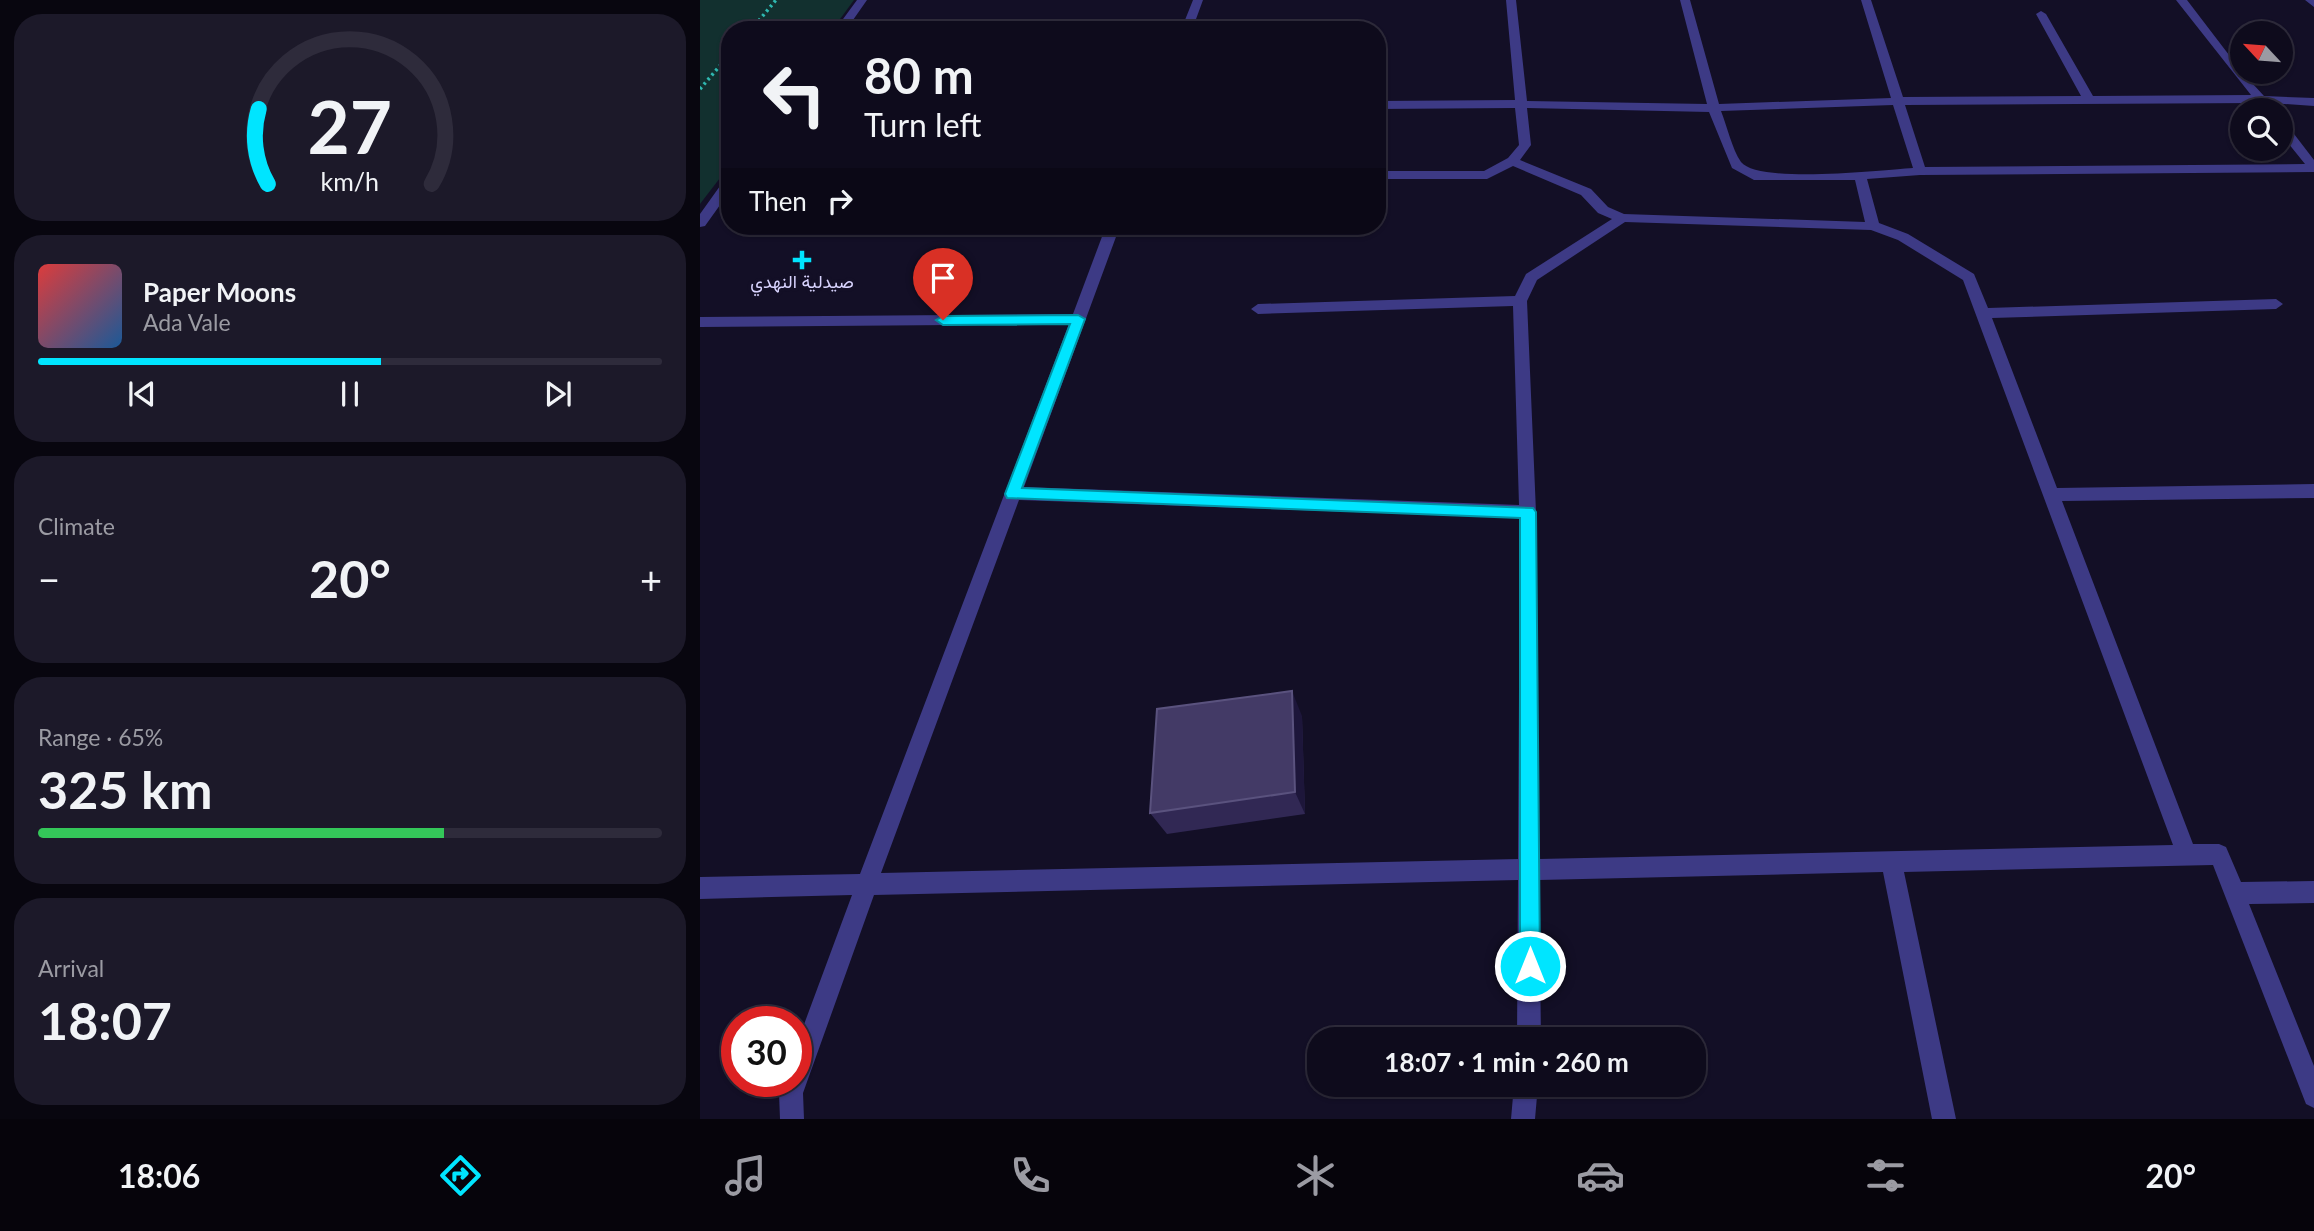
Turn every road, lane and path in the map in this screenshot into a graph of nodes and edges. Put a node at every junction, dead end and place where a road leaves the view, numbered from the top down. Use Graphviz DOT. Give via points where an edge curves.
graph roads {
  1 [pos="776,0"];
  2 [pos="862,0"];
  3 [pos="1198,0"];
  4 [pos="1511,0"];
  5 [pos="1685,0"];
  6 [pos="1866,0"];
  7 [pos="2181,0"];
  8 [pos="2310,0"];
  9 [pos="2314,4"];
  10 [pos="2041,14"];
  11 [pos="758,21"];
  12 [pos="847,21"];
  13 [pos="1190,21"];
  14 [pos="721,64"];
  15 [pos="700,89"];
  16 [pos="2260,98"];
  17 [pos="2230,99"];
  18 [pos="2089,100"];
  19 [pos="1900,101"];
  20 [pos="2293,101"];
  21 [pos="2314,102"];
  22 [pos="1521,104"];
  23 [pos="1386,105"];
  24 [pos="1714,108"];
  25 [pos="2293,141"];
  26 [pos="1512,161"];
  27 [pos="1920,171"];
  28 [pos="1386,175"];
  29 [pos="1860,176"];
  30 [pos="721,194"];
  31 [pos="1622,218"];
  32 [pos="700,223"];
  33 [pos="1873,226"];
  34 [pos="1110,235"];
  35 [pos="1520,301"];
  36 [pos="2276,304"];
  37 [pos="1258,309"];
  38 [pos="1983,313"];
  39 [pos="1078,319"];
  40 [pos="700,322"];
  41 [pos="2314,491"];
  42 [pos="1013,494"];
  43 [pos="2051,495"];
  44 [pos="1528,512"];
  45 [pos="2186,855"];
  46 [pos="1891,861"];
  47 [pos="1531,869"];
  48 [pos="867,883"];
  49 [pos="700,888"];
  50 [pos="2314,892"];
  51 [pos="2234,893"];
  52 [pos="1530,1027"];
  53 [pos="812,1036"];
  54 [pos="2314,1096"];
  55 [pos="792,1097"];
  56 [pos="1525,1097"];
  57 [pos="792,1119"];
  58 [pos="1523,1119"];
  59 [pos="1944,1119"];
  1 -- 11 [label="path"];
  2 -- 12 [label="street"];
  3 -- 13 [label="street"];
  4 -- 22 [label="street"];
  5 -- 24 [label="street"];
  6 -- 19 [label="street"];
  7 -- 16 [label="street"];
  8 -- 9 [label="street"];
  10 -- 18 [label="street"];
  14 -- 15 [label="path"];
  17 -- 18 [label="street"];
  18 -- 19 [label="street"];
  19 -- 24 [label="street"];
  19 -- 27 [label="street"];
  20 -- 21 [label="street"];
  22 -- 23 [label="street"];
  22 -- 24 [label="street"];
  22 -- 26 [label="street" via="1525,145"];
  24 -- 29 [label="street" via="1737,165 1754,176"];
  25 -- 27 [label="street" via="2314,168"];
  26 -- 28 [label="street" via="1487,175"];
  26 -- 31 [label="street" via="1586,192 1603,210"];
  27 -- 29 [label="street"];
  29 -- 33 [label="street"];
  30 -- 32 [label="street"];
  31 -- 33 [label="street"];
  31 -- 35 [label="street" via="1531,277"];
  33 -- 38 [label="street" via="1903,237 1969,277"];
  34 -- 39 [label="street"];
  35 -- 37 [label="street"];
  35 -- 44 [label="street"];
  36 -- 38 [label="street"];
  38 -- 43 [label="street"];
  39 -- 40 [label="street"];
  39 -- 42 [label="street"];
  41 -- 43 [label="street"];
  42 -- 44 [label="street"];
  42 -- 48 [label="street"];
  43 -- 45 [label="street"];
  44 -- 47 [label="street"];
  45 -- 46 [label="street"];
  45 -- 51 [label="street" via="2219,854"];
  46 -- 47 [label="street"];
  46 -- 59 [label="street"];
  47 -- 48 [label="street"];
  47 -- 52 [label="street"];
  48 -- 49 [label="street"];
  48 -- 53 [label="street"];
  50 -- 51 [label="street"];
  51 -- 54 [label="street"];
  55 -- 57 [label="street"];
  56 -- 58 [label="street"];
}
